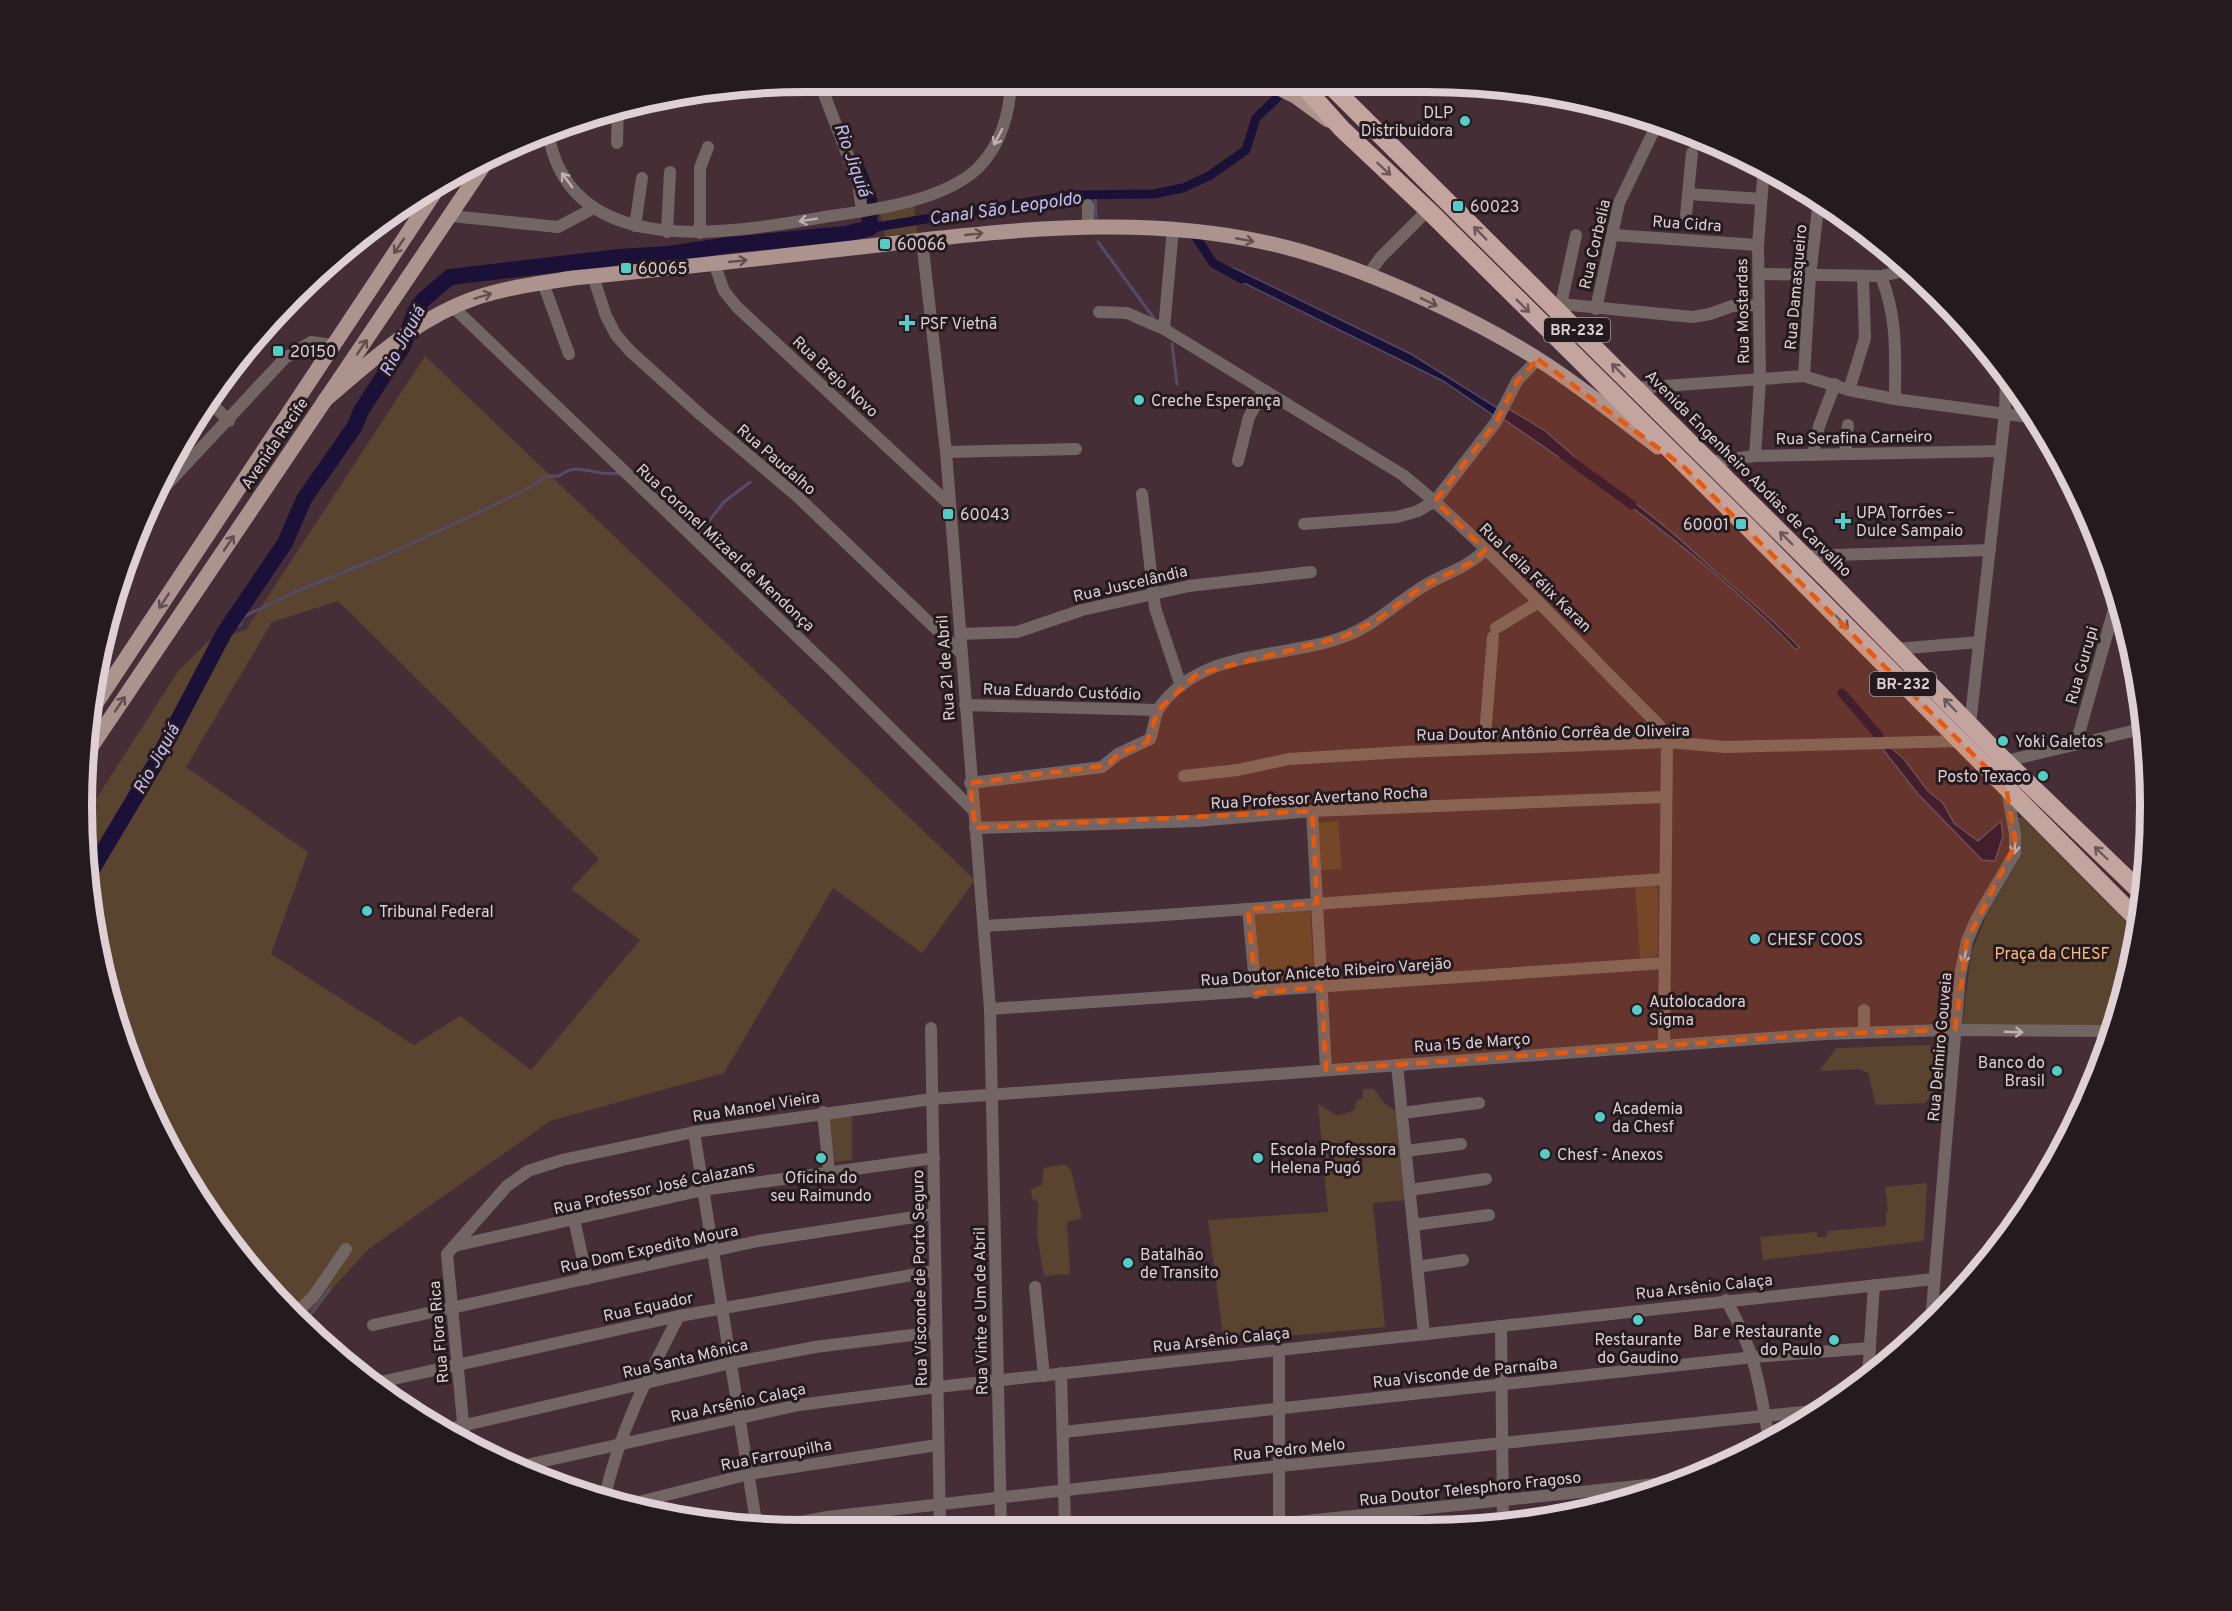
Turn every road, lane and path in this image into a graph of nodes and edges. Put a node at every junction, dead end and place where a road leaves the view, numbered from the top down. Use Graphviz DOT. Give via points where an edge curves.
graph roads {
  1 [pos="823,92"];
  2 [pos="1010,92"];
  3 [pos="1287,92"];
  4 [pos="1309,92"];
  5 [pos="1337,92"];
  6 [pos="618,117"];
  7 [pos="1342,129"];
  8 [pos="1655,129"];
  9 [pos="550,139"];
  10 [pos="617,143"];
  11 [pos="708,147"];
  12 [pos="1692,153"];
  13 [pos="481,170"];
  14 [pos="670,172"];
  15 [pos="1763,176"];
  16 [pos="642,178"];
  17 [pos="1689,194"];
  18 [pos="431,198"];
  19 [pos="1761,199"];
  20 [pos="1088,205"];
  21 [pos="594,208"];
  22 [pos="1819,209"];
  23 [pos="868,210"];
  24 [pos="1428,210"];
  25 [pos="1686,215"];
  26 [pos="451,216"];
  27 [pos="635,226"];
  28 [pos="1088,226"];
  29 [pos="1173,229"];
  30 [pos="667,232"];
  31 [pos="700,232"];
  32 [pos="1576,235"];
  33 [pos="1613,235"];
  34 [pos="922,240"];
  35 [pos="1758,245"];
  36 [pos="714,263"];
  37 [pos="1900,272"];
  38 [pos="1760,274"];
  39 [pos="593,276"];
  40 [pos="1367,276"];
  41 [pos="1810,276"];
  42 [pos="1881,276"];
  43 [pos="1863,277"];
  44 [pos="543,283"];
  45 [pos="1759,305"];
  46 [pos="454,308"];
  47 [pos="1560,308"];
  48 [pos="1596,309"];
  49 [pos="1099,312"];
  50 [pos="1164,328"];
  51 [pos="333,345"];
  52 [pos="569,354"];
  53 [pos="1538,359"];
  54 [pos="1804,376"];
  55 [pos="1760,380"];
  56 [pos="1835,384"];
  57 [pos="1636,388"];
  58 [pos="2006,389"];
  59 [pos="1849,390"];
  60 [pos="1263,391"];
  61 [pos="1895,399"];
  62 [pos="325,400"];
  63 [pos="214,406"];
  64 [pos="2005,413"];
  65 [pos="2024,416"];
  66 [pos="229,421"];
  67 [pos="1848,425"];
  68 [pos="1076,449"];
  69 [pos="2000,451"];
  70 [pos="946,452"];
  71 [pos="1813,454"];
  72 [pos="1845,454"];
  73 [pos="1755,456"];
  74 [pos="1238,461"];
  75 [pos="1710,462"];
  76 [pos="1684,467"];
  77 [pos="168,484"];
  78 [pos="1142,494"];
  79 [pos="1436,501"];
  80 [pos="949,504"];
  81 [pos="1304,524"];
  82 [pos="1485,550"];
  83 [pos="1990,550"];
  84 [pos="1804,556"];
  85 [pos="1311,572"];
  86 [pos="1153,594"];
  87 [pos="1539,602"];
  88 [pos="2113,612"];
  89 [pos="960,634"];
  90 [pos="1979,642"];
  91 [pos="1896,649"];
  92 [pos="960,652"];
  93 [pos="1180,686"];
  94 [pos="100,697"];
  95 [pos="965,705"];
  96 [pos="1158,710"];
  97 [pos="1970,725"];
  98 [pos="2136,730"];
  99 [pos="95,741"];
  100 [pos="1961,741"];
  101 [pos="1667,742"];
  102 [pos="2076,744"];
  103 [pos="1484,748"];
  104 [pos="2006,762"];
  105 [pos="1184,776"];
  106 [pos="970,783"];
  107 [pos="2006,788"];
  108 [pos="1664,797"];
  109 [pos="974,811"];
  110 [pos="1312,811"];
  111 [pos="975,828"];
  112 [pos="1663,879"];
  113 [pos="2135,887"];
  114 [pos="1317,903"];
  115 [pos="1248,909"];
  116 [pos="2132,914"];
  117 [pos="984,926"];
  118 [pos="1664,963"];
  119 [pos="1321,987"];
  120 [pos="1256,993"];
  121 [pos="990,1009"];
  122 [pos="1864,1010"];
  123 [pos="931,1028"];
  124 [pos="1955,1030"];
  125 [pos="2104,1031"];
  126 [pos="1864,1032"];
  127 [pos="1664,1046"];
  128 [pos="1397,1065"];
  129 [pos="1326,1071"];
  130 [pos="993,1095"];
  131 [pos="932,1099"];
  132 [pos="1479,1103"];
  133 [pos="823,1112"];
  134 [pos="1402,1113"];
  135 [pos="694,1132"];
  136 [pos="1461,1144"];
  137 [pos="1406,1151"];
  138 [pos="934,1158"];
  139 [pos="829,1171"];
  140 [pos="1486,1179"];
  141 [pos="703,1190"];
  142 [pos="1410,1190"];
  143 [pos="934,1214"];
  144 [pos="1489,1215"];
  145 [pos="574,1220"];
  146 [pos="1413,1225"];
  147 [pos="346,1249"];
  148 [pos="450,1250"];
  149 [pos="713,1251"];
  150 [pos="1463,1260"];
  151 [pos="1418,1267"];
  152 [pos="934,1271"];
  153 [pos="587,1279"];
  154 [pos="1934,1279"];
  155 [pos="1874,1285"];
  156 [pos="1035,1287"];
  157 [pos="1726,1300"];
  158 [pos="452,1308"];
  159 [pos="722,1308"];
  160 [pos="300,1309"];
  161 [pos="1932,1309"];
  162 [pos="679,1316"];
  163 [pos="373,1325"];
  164 [pos="1501,1326"];
  165 [pos="936,1332"];
  166 [pos="1424,1335"];
  167 [pos="1870,1348"];
  168 [pos="1279,1349"];
  169 [pos="1754,1357"];
  170 [pos="731,1363"];
  171 [pos="1869,1366"];
  172 [pos="458,1367"];
  173 [pos="1061,1373"];
  174 [pos="1044,1376"];
  175 [pos="384,1381"];
  176 [pos="998,1382"];
  177 [pos="643,1385"];
  178 [pos="1502,1386"];
  179 [pos="937,1387"];
  180 [pos="1280,1407"];
  181 [pos="1803,1412"];
  182 [pos="1765,1416"];
  183 [pos="740,1418"];
  184 [pos="463,1425"];
  185 [pos="454,1427"];
  186 [pos="464,1432"];
  187 [pos="1063,1432"];
  188 [pos="1767,1433"];
  189 [pos="618,1444"];
  190 [pos="937,1445"];
  191 [pos="1503,1445"];
  192 [pos="530,1464"];
  193 [pos="1280,1466"];
  194 [pos="749,1474"];
  195 [pos="1644,1485"];
  196 [pos="606,1491"];
  197 [pos="1065,1491"];
  198 [pos="1001,1499"];
  199 [pos="644,1501"];
  200 [pos="1504,1501"];
  201 [pos="939,1504"];
  202 [pos="1503,1515"];
  203 [pos="755,1518"];
  204 [pos="845,1520"];
  205 [pos="940,1520"];
  206 [pos="1001,1520"];
  207 [pos="1065,1520"];
  208 [pos="1276,1520"];
  209 [pos="1324,1520"];
  1 -- 23 [label="street"];
  2 -- 23 [label="street, one-way" via="1004,126 978,167 931,195"];
  3 -- 7 [label="main road"];
  4 -- 7 [label="highway, BR-232"];
  47 -- 5 [label="highway, Avenida Engenheiro Abdias de Carvalho / BR-232, one-way"];
  6 -- 10 [label="street"];
  7 -- 24 [label="highway, BR-232, one-way"];
  8 -- 33 [label="street, Rua Corbelia" via="1623,193"];
  21 -- 9 [label="street, one-way" via="563,175"];
  11 -- 31 [label="street" via="700,168"];
  12 -- 17 [label="street"];
  13 -- 26 [label="main road, Avenida Recife"];
  14 -- 30 [label="street"];
  15 -- 19 [label="street, Rua Mostardas"];
  16 -- 27 [label="street"];
  17 -- 19 [label="street"];
  17 -- 25 [label="street"];
  18 -- 51 [label="main road, Avenida Recife, one-way"];
  19 -- 35 [label="street, Rua Mostardas"];
  20 -- 28 [label="street"];
  21 -- 26 [label="street" via="558,226"];
  21 -- 27 [label="street"];
  22 -- 41 [label="street, Rua Damasqueiro"];
  23 -- 31 [label="street, one-way"];
  24 -- 40 [label="street"];
  24 -- 76 [label="highway, BR-232, one-way"];
  62 -- 26 [label="main road, Avenida Recife, one-way"];
  27 -- 30 [label="street"];
  28 -- 29 [label="main road"];
  34 -- 28 [label="main road, one-way"];
  29 -- 40 [label="main road, one-way" via="1302,252"];
  29 -- 50 [label="street"];
  30 -- 31 [label="street"];
  32 -- 47 [label="street"];
  33 -- 35 [label="street, Rua Cidra"];
  33 -- 48 [label="street, Rua Corbelia"];
  36 -- 34 [label="main road, one-way"];
  34 -- 70 [label="street, Rua 21 de Abril"];
  35 -- 38 [label="street, Rua Mostardas"];
  36 -- 39 [label="main road"];
  36 -- 80 [label="street, Rua Brejo Novo" via="724,291 736,307"];
  37 -- 42 [label="street"];
  38 -- 41 [label="street"];
  38 -- 45 [label="street, Rua Mostardas"];
  39 -- 44 [label="main road"];
  39 -- 92 [label="street, Rua Paudalho" via="606,316 630,351 798,497"];
  40 -- 53 [label="main road, one-way" via="1396,286"];
  41 -- 43 [label="street"];
  41 -- 54 [label="street, Rua Damasqueiro"];
  42 -- 43 [label="street"];
  42 -- 61 [label="street" via="1894,322"];
  43 -- 59 [label="street" via="1865,338"];
  46 -- 44 [label="main road, one-way" via="476,298"];
  44 -- 52 [label="street"];
  45 -- 48 [label="street" via="1732,306 1692,317"];
  45 -- 55 [label="street, Rua Mostardas"];
  46 -- 62 [label="main road" via="407,333"];
  46 -- 109 [label="street, Rua Coronel Mizael de Mendonça"];
  47 -- 48 [label="street"];
  57 -- 47 [label="highway, Avenida Engenheiro Abdias de Carvalho / BR-232, one-way"];
  49 -- 50 [label="street, Rua Leila Félix Karan" via="1127,314"];
  50 -- 60 [label="street, Rua Leila Félix Karan"];
  51 -- 66 [label="street" via="311,342 298,348"];
  51 -- 94 [label="main road, Avenida Recife, one-way"];
  53 -- 76 [label="main road"];
  53 -- 79 [label="street" via="1517,381 1496,422"];
  54 -- 55 [label="street"];
  54 -- 56 [label="street"];
  55 -- 57 [label="street"];
  55 -- 73 [label="street, Rua Mostardas"];
  56 -- 59 [label="street"];
  56 -- 71 [label="street"];
  57 -- 75 [label="highway, Avenida Engenheiro Abdias de Carvalho / BR-232"];
  58 -- 64 [label="street"];
  59 -- 61 [label="street"];
  60 -- 74 [label="street" via="1249,417"];
  60 -- 79 [label="street, Rua Leila Félix Karan" via="1400,473"];
  61 -- 64 [label="street"];
  99 -- 62 [label="main road, Avenida Recife, one-way"];
  63 -- 66 [label="street"];
  64 -- 65 [label="street"];
  64 -- 69 [label="street"];
  66 -- 77 [label="street"];
  67 -- 72 [label="street"];
  68 -- 70 [label="street"];
  69 -- 72 [label="street, Rua Serafina Carneiro"];
  69 -- 83 [label="street"];
  70 -- 80 [label="street, Rua 21 de Abril"];
  71 -- 72 [label="street, Rua Serafina Carneiro"];
  71 -- 73 [label="street, Rua Serafina Carneiro"];
  73 -- 75 [label="street, Rua Serafina Carneiro"];
  84 -- 75 [label="highway, Avenida Engenheiro Abdias de Carvalho / BR-232, one-way"];
  76 -- 100 [label="highway, BR-232, one-way"];
  78 -- 86 [label="street"];
  79 -- 81 [label="street" via="1397,516"];
  79 -- 82 [label="street, Rua Leila Félix Karan"];
  80 -- 89 [label="street, Rua 21 de Abril"];
  82 -- 87 [label="street, Rua Leila Félix Karan"];
  82 -- 93 [label="street" via="1472,562 1421,587 1380,618 1346,636 1233,661 1197,674"];
  83 -- 84 [label="street"];
  83 -- 90 [label="street"];
  84 -- 91 [label="highway, Avenida Engenheiro Abdias de Carvalho / BR-232"];
  85 -- 86 [label="street, Rua Juscelândia" via="1205,583"];
  86 -- 89 [label="street, Rua Juscelândia" via="1082,610 1017,632"];
  86 -- 93 [label="street"];
  87 -- 101 [label="street, Rua Leila Félix Karan" via="1659,725"];
  87 -- 103 [label="street" via="1495,633"];
  88 -- 102 [label="street, Rua Gurupi"];
  89 -- 92 [label="street, Rua 21 de Abril"];
  90 -- 91 [label="street"];
  90 -- 97 [label="street"];
  97 -- 91 [label="highway, Avenida Engenheiro Abdias de Carvalho / BR-232, one-way"];
  92 -- 95 [label="street, Rua 21 de Abril"];
  93 -- 96 [label="street"];
  95 -- 96 [label="street, Rua Eduardo Custódio"];
  95 -- 106 [label="street, Rua 21 de Abril"];
  96 -- 106 [label="street" via="1150,739 1118,754 1107,765"];
  97 -- 104 [label="highway, Avenida Engenheiro Abdias de Carvalho / BR-232"];
  98 -- 102 [label="street"];
  100 -- 101 [label="street, Rua Doutor Antônio Corrêa de Oliveira" via="1725,747"];
  100 -- 107 [label="highway, BR-232"];
  101 -- 103 [label="street, Rua Doutor Antônio Corrêa de Oliveira"];
  101 -- 108 [label="street"];
  102 -- 104 [label="street"];
  103 -- 105 [label="street, Rua Doutor Antônio Corrêa de Oliveira" via="1298,759"];
  104 -- 107 [label="street, Rua Delmiro Gouveia"];
  113 -- 104 [label="highway, Avenida Engenheiro Abdias de Carvalho / BR-232, one-way"];
  106 -- 109 [label="street, Rua 21 de Abril"];
  107 -- 116 [label="highway, BR-232"];
  107 -- 124 [label="street, Rua Delmiro Gouveia, one-way" via="2015,853 1968,941"];
  108 -- 110 [label="street, Rua Professor Avertano Rocha"];
  108 -- 112 [label="street"];
  109 -- 111 [label="street, Rua 21 de Abril"];
  110 -- 111 [label="street, Rua Professor Avertano Rocha" via="1197,820"];
  110 -- 114 [label="street"];
  111 -- 117 [label="street, Rua 21 de Abril"];
  112 -- 114 [label="street"];
  112 -- 118 [label="street"];
  114 -- 115 [label="street"];
  114 -- 119 [label="street"];
  115 -- 117 [label="street"];
  115 -- 120 [label="street"];
  117 -- 121 [label="street, Rua 21 de Abril"];
  118 -- 119 [label="street, Rua Doutor Aniceto Ribeiro Varejão"];
  118 -- 127 [label="street"];
  119 -- 120 [label="street, Rua Doutor Aniceto Ribeiro Varejão"];
  119 -- 129 [label="street"];
  120 -- 121 [label="street, Rua Doutor Aniceto Ribeiro Varejão"];
  121 -- 130 [label="street, Rua 21 de Abril"];
  122 -- 126 [label="street"];
  123 -- 131 [label="street, Rua Visconde de Porto Seguro"];
  124 -- 125 [label="street, Rua 15 de Março, one-way"];
  124 -- 126 [label="street, Rua 15 de Março"];
  124 -- 154 [label="street, Rua Delmiro Gouveia"];
  126 -- 127 [label="street, Rua 15 de Março"];
  127 -- 128 [label="street, Rua 15 de Março"];
  128 -- 129 [label="street, Rua 15 de Março"];
  128 -- 134 [label="street"];
  129 -- 130 [label="street, Rua 15 de Março"];
  130 -- 131 [label="street, Rua Manoel Vieira"];
  130 -- 176 [label="street, Rua Vinte e Um de Abril"];
  131 -- 133 [label="street, Rua Manoel Vieira"];
  131 -- 138 [label="street, Rua Visconde de Porto Seguro"];
  132 -- 134 [label="street"];
  133 -- 135 [label="street, Rua Manoel Vieira"];
  133 -- 139 [label="street"];
  134 -- 137 [label="street"];
  135 -- 141 [label="street"];
  135 -- 148 [label="street, Rua Manoel Vieira" via="528,1171 507,1185"];
  136 -- 137 [label="street"];
  137 -- 142 [label="street"];
  138 -- 139 [label="street, Rua Professor José Calazans"];
  138 -- 143 [label="street, Rua Visconde de Porto Seguro"];
  139 -- 141 [label="street, Rua Professor José Calazans"];
  140 -- 142 [label="street"];
  141 -- 145 [label="street, Rua Professor José Calazans"];
  141 -- 149 [label="street"];
  142 -- 146 [label="street"];
  143 -- 149 [label="street, Rua Dom Expedito Moura"];
  143 -- 152 [label="street, Rua Visconde de Porto Seguro"];
  144 -- 146 [label="street"];
  145 -- 148 [label="street, Rua Professor José Calazans"];
  145 -- 153 [label="street"];
  146 -- 151 [label="street"];
  147 -- 160 [label="street" via="313,1297"];
  148 -- 158 [label="street, Rua Flora Rica"];
  149 -- 153 [label="street, Rua Dom Expedito Moura"];
  149 -- 159 [label="street"];
  150 -- 151 [label="street"];
  151 -- 166 [label="street"];
  152 -- 159 [label="street, Rua Equador"];
  152 -- 165 [label="street, Rua Visconde de Porto Seguro"];
  153 -- 158 [label="street, Rua Dom Expedito Moura"];
  154 -- 155 [label="street, Rua Arsênio Calaça"];
  154 -- 161 [label="street, Rua Delmiro Gouveia"];
  155 -- 157 [label="street, Rua Arsênio Calaça"];
  155 -- 167 [label="street"];
  156 -- 174 [label="street"];
  157 -- 164 [label="street, Rua Arsênio Calaça"];
  157 -- 169 [label="street"];
  158 -- 163 [label="street, Rua Dom Expedito Moura"];
  158 -- 172 [label="street, Rua Flora Rica"];
  159 -- 162 [label="street, Rua Equador"];
  159 -- 170 [label="street"];
  162 -- 172 [label="street, Rua Equador"];
  162 -- 177 [label="street"];
  164 -- 166 [label="street, Rua Arsênio Calaça"];
  164 -- 178 [label="street"];
  165 -- 170 [label="street, Rua Santa Mônica" via="815,1347"];
  165 -- 179 [label="street, Rua Visconde de Porto Seguro"];
  166 -- 168 [label="street, Rua Arsênio Calaça"];
  167 -- 169 [label="street, Rua Visconde de Parnaíba"];
  167 -- 171 [label="street"];
  168 -- 173 [label="street, Rua Arsênio Calaça"];
  168 -- 180 [label="street"];
  169 -- 178 [label="street, Rua Visconde de Parnaíba"];
  169 -- 182 [label="street"];
  170 -- 177 [label="street, Rua Santa Mônica"];
  170 -- 183 [label="street"];
  172 -- 175 [label="street, Rua Equador"];
  172 -- 184 [label="street, Rua Flora Rica"];
  173 -- 174 [label="street, Rua Arsênio Calaça"];
  173 -- 187 [label="street"];
  174 -- 176 [label="street, Rua Arsênio Calaça"];
  176 -- 179 [label="street, Rua Arsênio Calaça"];
  176 -- 198 [label="street, Rua Vinte e Um de Abril"];
  177 -- 184 [label="street, Rua Santa Mônica"];
  177 -- 189 [label="street"];
  178 -- 180 [label="street, Rua Visconde de Parnaíba"];
  178 -- 191 [label="street"];
  179 -- 183 [label="street, Rua Arsênio Calaça" via="799,1405"];
  179 -- 190 [label="street, Rua Visconde de Porto Seguro"];
  180 -- 187 [label="street, Rua Visconde de Parnaíba"];
  180 -- 193 [label="street"];
  181 -- 182 [label="street, Rua Pedro Melo"];
  182 -- 188 [label="street"];
  182 -- 191 [label="street, Rua Pedro Melo"];
  183 -- 189 [label="street, Rua Arsênio Calaça"];
  183 -- 194 [label="street"];
  184 -- 185 [label="street, Rua Santa Mônica"];
  184 -- 186 [label="street, Rua Flora Rica"];
  187 -- 197 [label="street"];
  189 -- 192 [label="street, Rua Arsênio Calaça"];
  189 -- 196 [label="street"];
  190 -- 194 [label="street, Rua Farroupilha"];
  190 -- 201 [label="street, Rua Visconde de Porto Seguro"];
  191 -- 193 [label="street, Rua Pedro Melo"];
  191 -- 200 [label="street"];
  193 -- 197 [label="street, Rua Pedro Melo"];
  193 -- 208 [label="street"];
  194 -- 199 [label="street, Rua Farroupilha"];
  194 -- 203 [label="street"];
  195 -- 200 [label="street, Rua Doutor Telesphoro Fragoso"];
  197 -- 198 [label="street, Rua Pedro Melo"];
  197 -- 207 [label="street"];
  198 -- 201 [label="street, Rua Pedro Melo"];
  198 -- 206 [label="street, Rua Vinte e Um de Abril"];
  200 -- 202 [label="street"];
  200 -- 209 [label="street, Rua Doutor Telesphoro Fragoso"];
  201 -- 204 [label="street, Rua Pedro Melo"];
  201 -- 205 [label="street, Rua Visconde de Porto Seguro"];
}
